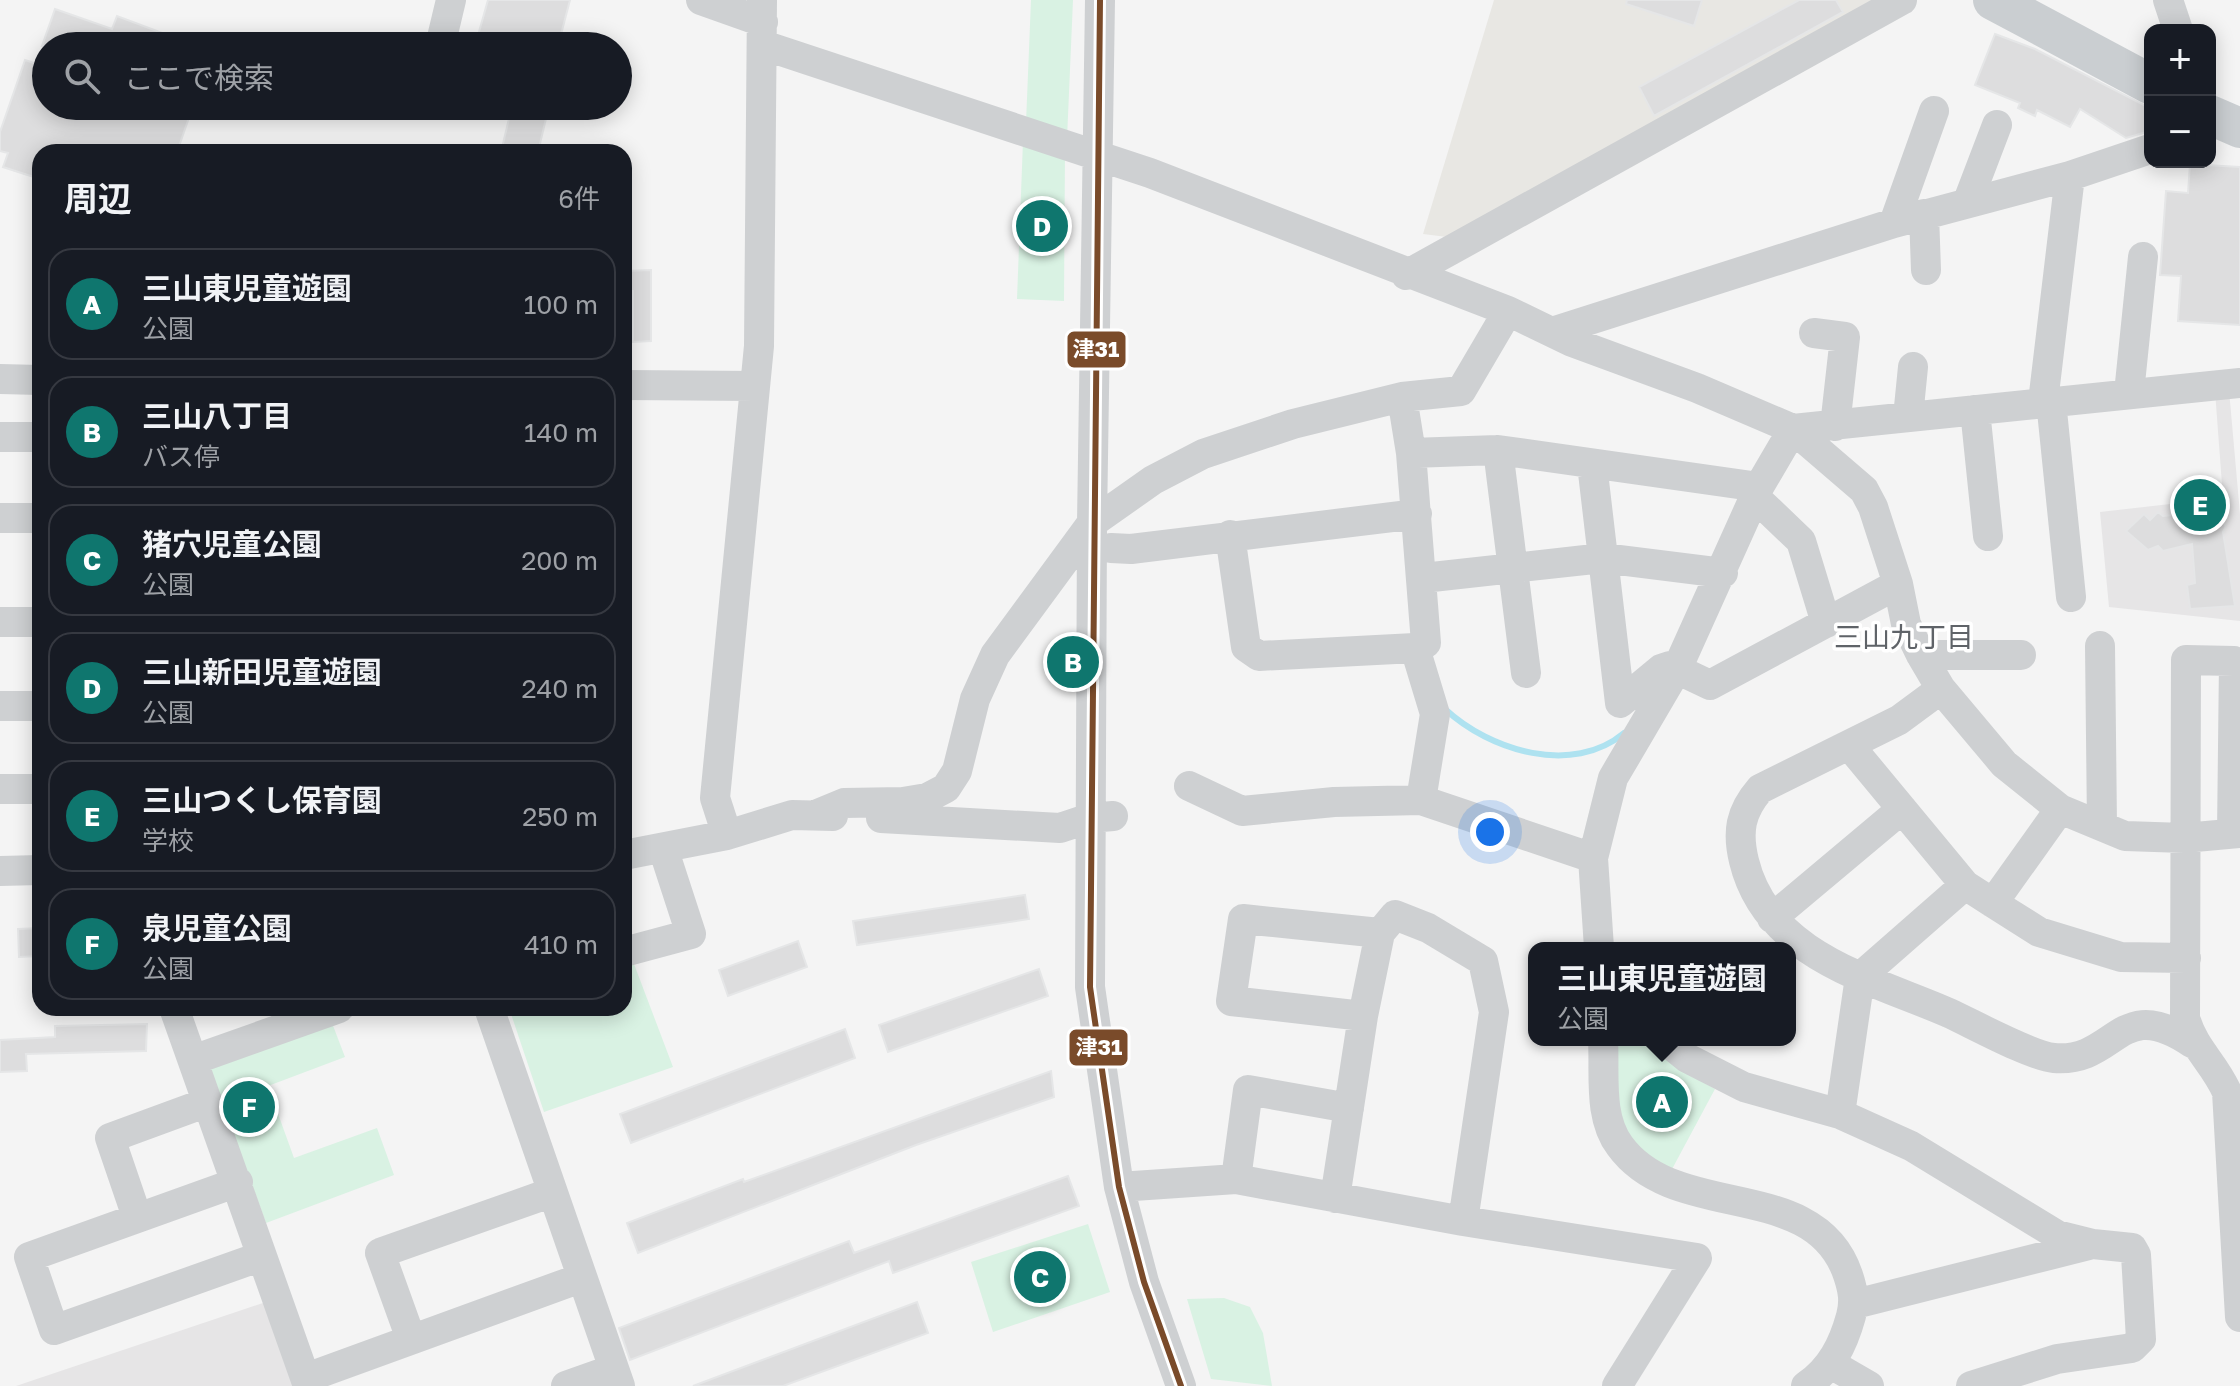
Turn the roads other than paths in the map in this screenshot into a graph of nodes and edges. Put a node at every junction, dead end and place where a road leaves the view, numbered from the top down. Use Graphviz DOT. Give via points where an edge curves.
graph roads {
  1 [pos="451,0"];
  2 [pos="701,0"];
  3 [pos="1100,0"];
  4 [pos="1902,0"];
  5 [pos="1993,0"];
  6 [pos="2168,0"];
  7 [pos="763,22"];
  8 [pos="2176,24"];
  9 [pos="443,32"];
  10 [pos="2144,81"];
  11 [pos="1934,111"];
  12 [pos="1997,125"];
  13 [pos="2144,151"];
  14 [pos="1097,155"];
  15 [pos="2070,176"];
  16 [pos="1968,201"];
  17 [pos="1924,214"];
  18 [pos="1894,223"];
  19 [pos="2143,257"];
  20 [pos="1926,270"];
  21 [pos="1406,275"];
  22 [pos="1508,311"];
  23 [pos="1555,331"];
  24 [pos="1814,333"];
  25 [pos="1913,367"];
  26 [pos="0,379"];
  27 [pos="32,380"];
  28 [pos="2240,383"];
  29 [pos="632,385"];
  30 [pos="755,386"];
  31 [pos="2129,393"];
  32 [pos="1402,397"];
  33 [pos="2047,402"];
  34 [pos="1975,410"];
  35 [pos="1908,417"];
  36 [pos="1835,426"];
  37 [pos="1793,429"];
  38 [pos="0,437"];
  39 [pos="32,437"];
  40 [pos="1498,450"];
  41 [pos="1411,453"];
  42 [pos="1592,464"];
  43 [pos="1758,493"];
  44 [pos="1417,514"];
  45 [pos="0,518"];
  46 [pos="32,518"];
  47 [pos="1092,523"];
  48 [pos="1230,535"];
  49 [pos="1988,536"];
  50 [pos="1111,548"];
  51 [pos="1603,558"];
  52 [pos="1514,569"];
  53 [pos="1723,573"];
  54 [pos="1423,578"];
  55 [pos="1898,584"];
  56 [pos="2071,597"];
  57 [pos="0,622"];
  58 [pos="32,622"];
  59 [pos="1826,623"];
  60 [pos="2100,646"];
  61 [pos="1415,648"];
  62 [pos="1921,655"];
  63 [pos="2021,655"];
  64 [pos="1677,669"];
  65 [pos="1526,673"];
  66 [pos="1941,689"];
  67 [pos="0,706"];
  68 [pos="32,706"];
  69 [pos="1849,745"];
  70 [pos="1189,786"];
  71 [pos="0,789"];
  72 [pos="32,789"];
  73 [pos="1421,800"];
  74 [pos="1902,809"];
  75 [pos="2060,809"];
  76 [pos="815,815"];
  77 [pos="1102,817"];
  78 [pos="2102,826"];
  79 [pos="2236,833"];
  80 [pos="727,835"];
  81 [pos="2184,838"];
  82 [pos="663,848"];
  83 [pos="632,854"];
  84 [pos="1593,858"];
  85 [pos="32,870"];
  86 [pos="0,871"];
  87 [pos="1965,885"];
  88 [pos="1993,903"];
  89 [pos="1772,918"];
  90 [pos="1380,933"];
  91 [pos="1599,942"];
  92 [pos="632,950"];
  93 [pos="2186,958"];
  94 [pos="1860,977"];
  95 [pos="177,1016"];
  96 [pos="317,1016"];
  97 [pos="492,1016"];
  98 [pos="1363,1016"];
  99 [pos="2192,1043"];
  100 [pos="1603,1046"];
  101 [pos="1672,1046"];
  102 [pos="193,1060"];
  103 [pos="2228,1068"];
  104 [pos="208,1102"];
  105 [pos="1349,1108"];
  106 [pos="1840,1114"];
  107 [pos="1236,1179"];
  108 [pos="238,1182"];
  109 [pos="1119,1187"];
  110 [pos="550,1193"];
  111 [pos="1335,1198"];
  112 [pos="137,1217"];
  113 [pos="1463,1221"];
  114 [pos="2093,1244"];
  115 [pos="262,1256"];
  116 [pos="581,1278"];
  117 [pos="1855,1304"];
  118 [pos="2240,1317"];
  119 [pos="411,1339"];
  120 [pos="1831,1364"];
  121 [pos="617,1377"];
  122 [pos="307,1382"];
  123 [pos="566,1386"];
  124 [pos="1181,1386"];
  125 [pos="1617,1386"];
  126 [pos="1806,1386"];
  127 [pos="1869,1386"];
  128 [pos="1971,1386"];
  1 -- 9 [label="street"];
  2 -- 7 [label="street"];
  3 -- 14 [label="street"];
  4 -- 21 [label="street"];
  5 -- 10 [label="main road"];
  6 -- 8 [label="street"];
  7 -- 14 [label="street"];
  7 -- 30 [label="street" via="763,232"];
  11 -- 18 [label="street"];
  12 -- 16 [label="street"];
  13 -- 15 [label="street"];
  14 -- 21 [label="street"];
  14 -- 47 [label="street"];
  15 -- 16 [label="street"];
  15 -- 33 [label="street"];
  16 -- 17 [label="street"];
  17 -- 18 [label="street"];
  17 -- 20 [label="street"];
  18 -- 23 [label="street"];
  19 -- 31 [label="street"];
  21 -- 22 [label="street"];
  22 -- 23 [label="street"];
  22 -- 32 [label="street" via="1461,391"];
  23 -- 37 [label="street"];
  24 -- 36 [label="street" via="1845,337"];
  25 -- 35 [label="street"];
  26 -- 27 [label="street"];
  28 -- 31 [label="street"];
  29 -- 30 [label="street"];
  30 -- 80 [label="street" via="715,798"];
  31 -- 33 [label="street"];
  32 -- 41 [label="street"];
  32 -- 47 [label="street" via="1293,424 1203,454 1153,480"];
  33 -- 34 [label="street"];
  33 -- 56 [label="street"];
  34 -- 35 [label="street"];
  34 -- 49 [label="street"];
  35 -- 36 [label="street"];
  36 -- 37 [label="street"];
  37 -- 43 [label="street"];
  37 -- 55 [label="street" via="1864,490"];
  38 -- 39 [label="street"];
  40 -- 41 [label="street"];
  40 -- 42 [label="street"];
  40 -- 52 [label="street"];
  41 -- 44 [label="street"];
  42 -- 43 [label="street"];
  42 -- 51 [label="street"];
  43 -- 53 [label="street"];
  43 -- 59 [label="street" via="1801,541"];
  44 -- 48 [label="street"];
  44 -- 54 [label="street"];
  45 -- 46 [label="street"];
  47 -- 76 [label="street" via="995,655 975,699 957,771 946,788 927,798 844,803"];
  47 -- 77 [label="street"];
  48 -- 50 [label="street"];
  48 -- 61 [label="street" via="1246,647 1259,656"];
  51 -- 52 [label="street"];
  51 -- 53 [label="street"];
  51 -- 64 [label="street" via="1620,703 1661,669"];
  52 -- 54 [label="street"];
  52 -- 65 [label="street"];
  53 -- 64 [label="street"];
  54 -- 61 [label="street" via="1426,643"];
  55 -- 59 [label="street"];
  55 -- 62 [label="street" via="1906,624"];
  57 -- 58 [label="street"];
  59 -- 64 [label="street" via="1710,685"];
  60 -- 78 [label="street"];
  61 -- 73 [label="street" via="1435,714"];
  62 -- 63 [label="street"];
  62 -- 66 [label="street"];
  64 -- 84 [label="street" via="1613,778"];
  66 -- 69 [label="street" via="1899,720"];
  66 -- 75 [label="street" via="2004,764"];
  67 -- 68 [label="street"];
  69 -- 74 [label="street"];
  69 -- 89 [label="street" via="1760,789 1745,807 1743,858 1749,881"];
  70 -- 73 [label="street" via="1242,811"];
  71 -- 72 [label="street"];
  73 -- 84 [label="street"];
  74 -- 87 [label="street"];
  74 -- 89 [label="street"];
  75 -- 78 [label="street"];
  75 -- 88 [label="street"];
  76 -- 77 [label="street" via="1060,828"];
  76 -- 80 [label="street" via="792,815"];
  77 -- 109 [label="street" via="1090,987"];
  78 -- 81 [label="street" via="2125,836"];
  79 -- 81 [label="street"];
  79 -- 81 [label="street" via="2234,661 2186,660"];
  80 -- 82 [label="street"];
  81 -- 93 [label="street"];
  82 -- 83 [label="street"];
  82 -- 92 [label="street" via="691,934"];
  84 -- 91 [label="street"];
  85 -- 86 [label="street"];
  87 -- 88 [label="street"];
  87 -- 94 [label="street"];
  88 -- 93 [label="street" via="2039,932 2121,957"];
  89 -- 94 [label="street" via="1801,947"];
  90 -- 98 [label="street"];
  90 -- 98 [label="street" via="1243,919 1231,1001"];
  90 -- 113 [label="street" via="1395,915 1483,961 1494,1012"];
  93 -- 99 [label="street" via="2185,1018"];
  94 -- 99 [label="street" via="2051,1058 2095,1049 2130,1025 2168,1027"];
  94 -- 106 [label="street"];
  95 -- 102 [label="street"];
  96 -- 102 [label="street"];
  97 -- 110 [label="street"];
  98 -- 105 [label="street"];
  99 -- 103 [label="street"];
  100 -- 117 [label="street" via="1606,1115 1630,1157 1670,1183 1791,1215 1811,1226 1844,1263"];
  101 -- 106 [label="street" via="1744,1087"];
  102 -- 104 [label="street"];
  103 -- 118 [label="street"];
  104 -- 108 [label="street"];
  104 -- 112 [label="street" via="110,1138"];
  105 -- 107 [label="street" via="1248,1090"];
  105 -- 111 [label="street"];
  106 -- 114 [label="street" via="1911,1146 2057,1235"];
  107 -- 109 [label="street"];
  107 -- 111 [label="street"];
  108 -- 112 [label="street"];
  108 -- 115 [label="street"];
  109 -- 124 [label="street" via="1144,1282"];
  110 -- 116 [label="street"];
  110 -- 119 [label="street" via="380,1253"];
  111 -- 113 [label="street"];
  112 -- 115 [label="street" via="29,1257 54,1330"];
  113 -- 125 [label="street" via="1697,1258"];
  114 -- 117 [label="street"];
  114 -- 128 [label="street" via="2132,1248 2136,1255 2141,1339 2132,1348 2057,1359"];
  115 -- 122 [label="street"];
  116 -- 119 [label="street"];
  116 -- 121 [label="street"];
  117 -- 120 [label="street"];
  119 -- 122 [label="street"];
  120 -- 126 [label="street"];
  120 -- 127 [label="street"];
  121 -- 123 [label="street"];
}
